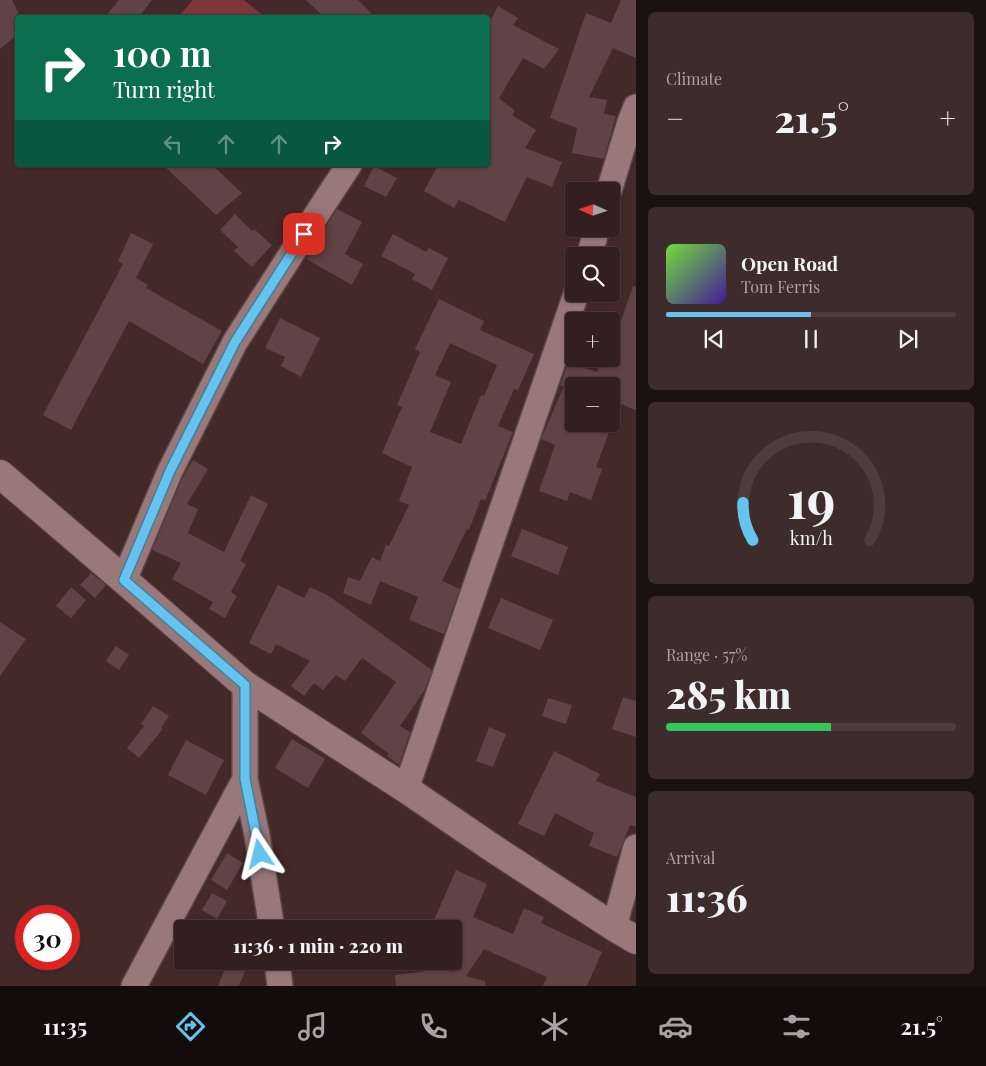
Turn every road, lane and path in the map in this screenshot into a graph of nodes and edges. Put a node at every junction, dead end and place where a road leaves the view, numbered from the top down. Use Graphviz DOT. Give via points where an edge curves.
graph roads {
  1 [pos="636,107"];
  2 [pos="348,167"];
  3 [pos="612,182"];
  4 [pos="573,302"];
  5 [pos="0,474"];
  6 [pos="124,580"];
  7 [pos="245,685"];
  8 [pos="245,779"];
  9 [pos="406,789"];
  10 [pos="636,847"];
  11 [pos="271,920"];
  12 [pos="625,934"];
  13 [pos="278,970"];
  14 [pos="134,986"];
  15 [pos="280,986"];
  1 -- 3 [label="street"];
  2 -- 6 [label="street" via="235,342 170,471"];
  4 -- 9 [label="street"];
  5 -- 6 [label="street"];
  6 -- 7 [label="street"];
  7 -- 8 [label="street"];
  7 -- 9 [label="street"];
  8 -- 11 [label="street" via="258,835"];
  8 -- 14 [label="street"];
  9 -- 12 [label="street"];
  10 -- 12 [label="street"];
  13 -- 15 [label="street"];
}
